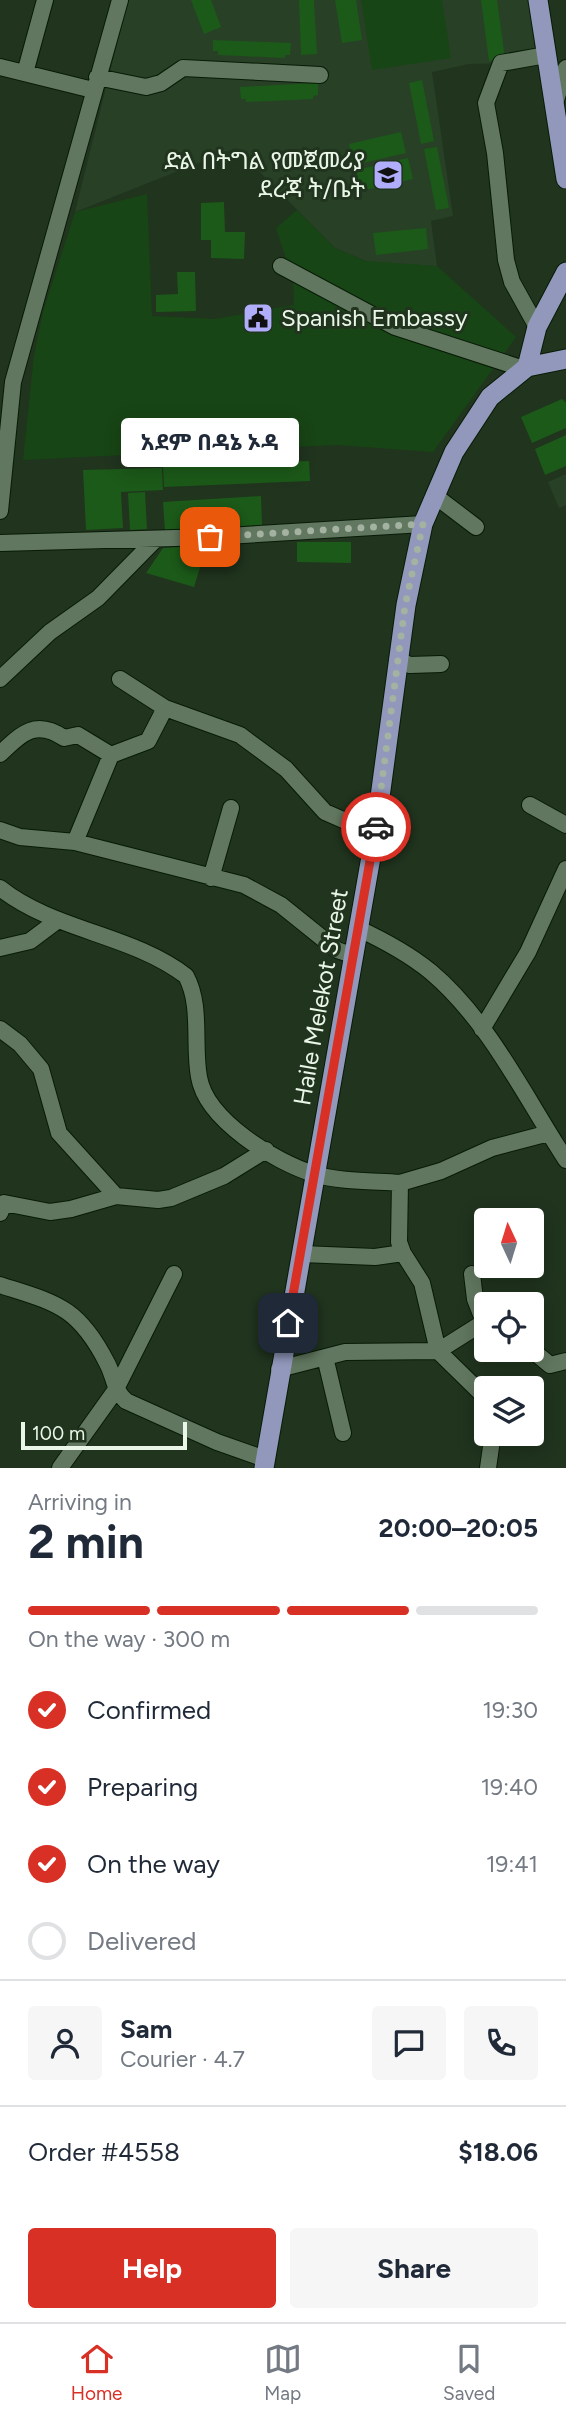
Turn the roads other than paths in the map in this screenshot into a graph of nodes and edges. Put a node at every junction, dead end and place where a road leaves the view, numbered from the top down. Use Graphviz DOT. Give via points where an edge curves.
graph roads {
  1 [pos="45,0"];
  2 [pos="120,0"];
  3 [pos="538,0"];
  4 [pos="546,55"];
  5 [pos="0,67"];
  6 [pos="566,68"];
  7 [pos="25,73"];
  8 [pos="320,75"];
  9 [pos="95,83"];
  10 [pos="556,100"];
  11 [pos="565,173"];
  12 [pos="281,266"];
  13 [pos="566,272"];
  14 [pos="537,327"];
  15 [pos="566,359"];
  16 [pos="525,368"];
  17 [pos="434,495"];
  18 [pos="0,511"];
  19 [pos="423,524"];
  20 [pos="476,527"];
  21 [pos="155,540"];
  22 [pos="0,542"];
  23 [pos="397,660"];
  24 [pos="440,664"];
  25 [pos="0,679"];
  26 [pos="120,679"];
  27 [pos="165,708"];
  28 [pos="0,754"];
  29 [pos="111,755"];
  30 [pos="530,804"];
  31 [pos="232,808"];
  32 [pos="566,825"];
  33 [pos="0,830"];
  34 [pos="375,834"];
  35 [pos="75,842"];
  36 [pos="566,869"];
  37 [pos="211,878"];
  38 [pos="0,888"];
  39 [pos="58,920"];
  40 [pos="357,928"];
  41 [pos="0,948"];
  42 [pos="352,955"];
  43 [pos="0,1029"];
  44 [pos="482,1029"];
  45 [pos="549,1133"];
  46 [pos="266,1150"];
  47 [pos="566,1160"];
  48 [pos="316,1174"];
  49 [pos="400,1183"];
  50 [pos="116,1196"];
  51 [pos="1,1206"];
  52 [pos="302,1254"];
  53 [pos="402,1254"];
  54 [pos="173,1274"];
  55 [pos="472,1274"];
  56 [pos="0,1285"];
  57 [pos="438,1351"];
  58 [pos="324,1357"];
  59 [pos="544,1360"];
  60 [pos="566,1361"];
  61 [pos="279,1369"];
  62 [pos="474,1386"];
  63 [pos="115,1391"];
  64 [pos="343,1433"];
  65 [pos="491,1446"];
  66 [pos="265,1463"];
  67 [pos="60,1468"];
  68 [pos="488,1468"];
  1 -- 7 [label="street"];
  2 -- 9 [label="street"];
  3 -- 4 [label="main road"];
  4 -- 10 [label="main road"];
  4 -- 14 [label="street" via="501,63 486,103 506,260 512,282"];
  5 -- 7 [label="street"];
  6 -- 10 [label="street"];
  7 -- 9 [label="street"];
  8 -- 9 [label="street" via="183,68 146,87"];
  9 -- 18 [label="street" via="13,382"];
  10 -- 11 [label="main road"];
  12 -- 16 [label="street" via="395,327"];
  13 -- 14 [label="main road"];
  14 -- 16 [label="main road"];
  15 -- 16 [label="main road, Haile Melekot Street"];
  16 -- 17 [label="main road, Haile Melekot Street" via="503,384 478,413"];
  17 -- 19 [label="main road, Haile Melekot Street"];
  17 -- 20 [label="street"];
  19 -- 21 [label="street"];
  19 -- 23 [label="main road, Haile Melekot Street"];
  21 -- 22 [label="street"];
  21 -- 25 [label="street" via="98,598 50,632"];
  23 -- 24 [label="street" via="410,665"];
  23 -- 34 [label="main road, Haile Melekot Street"];
  26 -- 27 [label="street"];
  27 -- 29 [label="street" via="148,741"];
  27 -- 34 [label="street" via="240,735 286,769 325,812"];
  28 -- 29 [label="street" via="27,733 46,727 64,738 78,736"];
  29 -- 35 [label="street"];
  30 -- 32 [label="street"];
  31 -- 37 [label="street"];
  33 -- 35 [label="street" via="20,837"];
  34 -- 40 [label="main road, Haile Melekot Street"];
  35 -- 37 [label="street"];
  36 -- 44 [label="street" via="528,952"];
  37 -- 42 [label="street" via="257,891 337,950"];
  38 -- 39 [label="street"];
  39 -- 41 [label="street" via="30,941"];
  39 -- 46 [label="street" via="106,936 186,976 194,998 197,1062 204,1093 224,1120"];
  40 -- 42 [label="main road, Haile Melekot Street"];
  40 -- 44 [label="street" via="431,972"];
  42 -- 48 [label="main road, Haile Melekot Street"];
  43 -- 50 [label="street" via="41,1069 59,1133"];
  44 -- 45 [label="street"];
  45 -- 47 [label="street"];
  45 -- 49 [label="street" via="492,1148"];
  46 -- 48 [label="street"];
  46 -- 50 [label="street" via="225,1176 171,1198"];
  48 -- 49 [label="street"];
  48 -- 52 [label="main road, Haile Melekot Street"];
  49 -- 53 [label="street"];
  50 -- 51 [label="street" via="50,1212"];
  52 -- 53 [label="street"];
  52 -- 61 [label="main road, Haile Melekot Street"];
  53 -- 57 [label="street" via="422,1283"];
  54 -- 63 [label="street"];
  55 -- 57 [label="street" via="484,1322"];
  56 -- 63 [label="street" via="68,1309 103,1355"];
  57 -- 58 [label="street" via="345,1352"];
  57 -- 62 [label="street"];
  58 -- 61 [label="street"];
  58 -- 64 [label="street"];
  59 -- 60 [label="street" via="550,1365"];
  61 -- 66 [label="main road, Haile Melekot Street"];
  63 -- 66 [label="street" via="125,1401"];
  63 -- 67 [label="street"];
  65 -- 68 [label="street"];
}
